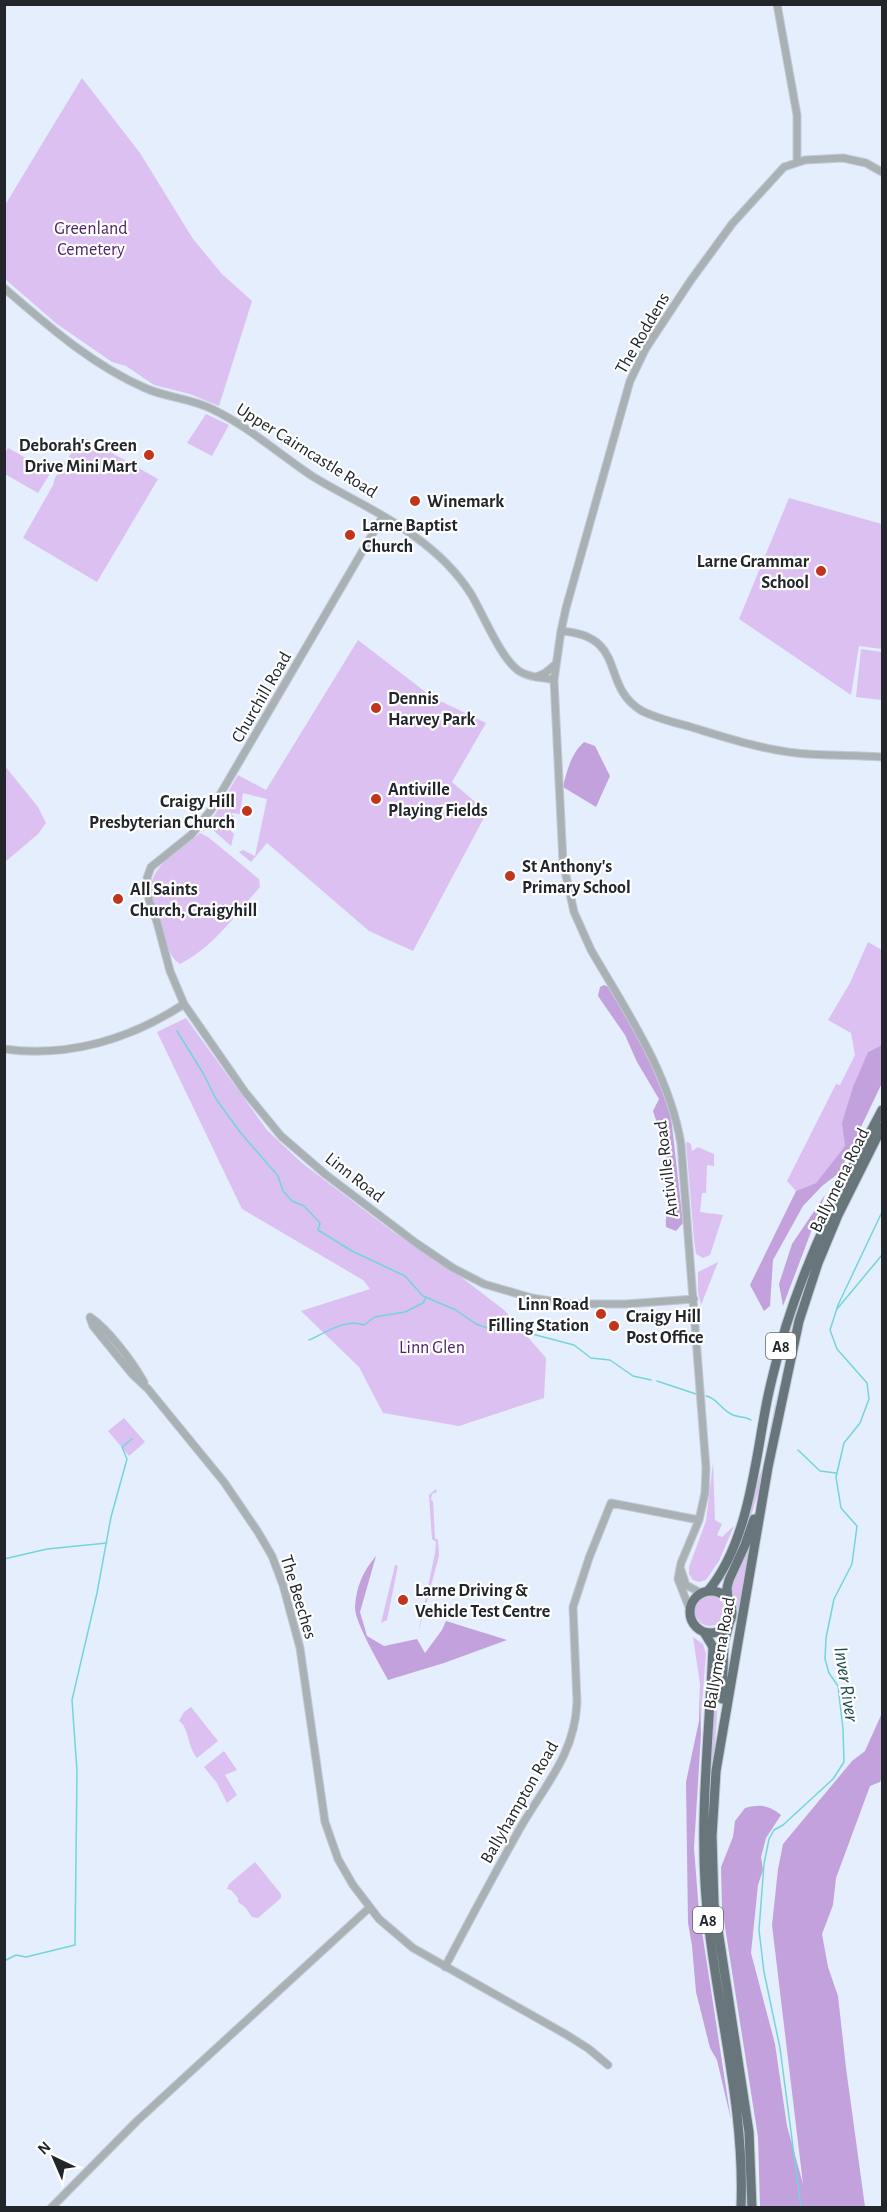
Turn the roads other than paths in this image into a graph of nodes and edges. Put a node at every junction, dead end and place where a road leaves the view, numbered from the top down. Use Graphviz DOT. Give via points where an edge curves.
graph roads {
  1 [pos="777,4"];
  2 [pos="797,162"];
  3 [pos="882,172"];
  4 [pos="4,288"];
  5 [pos="383,516"];
  6 [pos="561,631"];
  7 [pos="556,664"];
  8 [pos="536,677"];
  9 [pos="554,680"];
  10 [pos="882,756"];
  11 [pos="147,878"];
  12 [pos="184,1004"];
  13 [pos="4,1049"];
  14 [pos="882,1110"];
  15 [pos="882,1127"];
  16 [pos="694,1299"];
  17 [pos="89,1317"];
  18 [pos="768,1467"];
  19 [pos="699,1520"];
  20 [pos="680,1568"];
  21 [pos="705,1592"];
  22 [pos="728,1599"];
  23 [pos="690,1610"];
  24 [pos="729,1624"];
  25 [pos="704,1632"];
  26 [pos="716,1771"];
  27 [pos="369,1908"];
  28 [pos="445,1967"];
  29 [pos="608,2065"];
  30 [pos="752,2206"];
  31 [pos="51,2208"];
  32 [pos="741,2208"];
  1 -- 2 [label="street" via="797,115"];
  2 -- 3 [label="street, The Roddens" via="843,158"];
  2 -- 6 [label="street, The Roddens" via="778,173 722,237 665,318 637,367 624,398"];
  4 -- 5 [label="street, Upper Cairncastle Road" via="86,354 124,377 153,392 219,412 312,476"];
  5 -- 8 [label="street, Upper Cairncastle Road" via="424,543 451,569 470,592 512,665"];
  5 -- 11 [label="street, Churchill Road" via="216,803 191,835 155,863"];
  6 -- 7 [label="street, The Roddens"];
  6 -- 10 [label="street" via="584,635 599,644 609,657 622,692 650,715 781,751"];
  7 -- 8 [label="street"];
  7 -- 9 [label="street, The Roddens"];
  8 -- 9 [label="street, Upper Cairncastle Road"];
  9 -- 16 [label="street, Antiville Road" via="561,842 568,893 581,930 670,1097 681,1144"];
  11 -- 12 [label="street, Linn Road" via="149,900 166,960"];
  12 -- 13 [label="street" via="126,1034 87,1046 55,1052"];
  12 -- 16 [label="street, Linn Road" via="250,1099 281,1136 453,1268 496,1288 553,1302 596,1305"];
  14 -- 21 [label="highway, Ballymena Road / A8" via="835,1202 797,1292 775,1366 742,1519 721,1573"];
  15 -- 18 [label="highway, Ballymena Road / A8" via="838,1215 808,1292 791,1352"];
  16 -- 19 [label="street, Antiville Road" via="705,1467"];
  17 -- 27 [label="street, The Beeches" via="120,1348 148,1389 224,1482 272,1556 300,1648 326,1829 342,1865"];
  18 -- 22 [label="highway, A8" via="752,1528 729,1580"];
  18 -- 26 [label="highway, Ballymena Road / A8"];
  19 -- 20 [label="street, Antiville Road"];
  19 -- 28 [label="street, Ballyhampton Road" via="611,1503 573,1607 578,1702 571,1741"];
  20 -- 21 [label="street" via="686,1585"];
  20 -- 23 [label="street, Antiville Road" via="678,1584"];
  21 -- 22 [label="highway" via="719,1592"];
  21 -- 23 [label="highway, A8" via="696,1597"];
  22 -- 24 [label="highway, A8" via="733,1611"];
  23 -- 25 [label="highway, A8" via="693,1624"];
  24 -- 25 [label="highway" via="718,1632"];
  24 -- 26 [label="highway, A8" via="724,1643"];
  25 -- 32 [label="highway, Ballymena Road / A8" via="713,1647 703,1851 709,1928 738,2109"];
  26 -- 30 [label="highway, Ballymena Road / A8" via="712,1836 714,1904 750,2132"];
  27 -- 28 [label="street, The Beeches" via="401,1939"];
  27 -- 31 [label="street" via="137,2121"];
  28 -- 29 [label="street, The Beeches" via="567,2035"];
}
